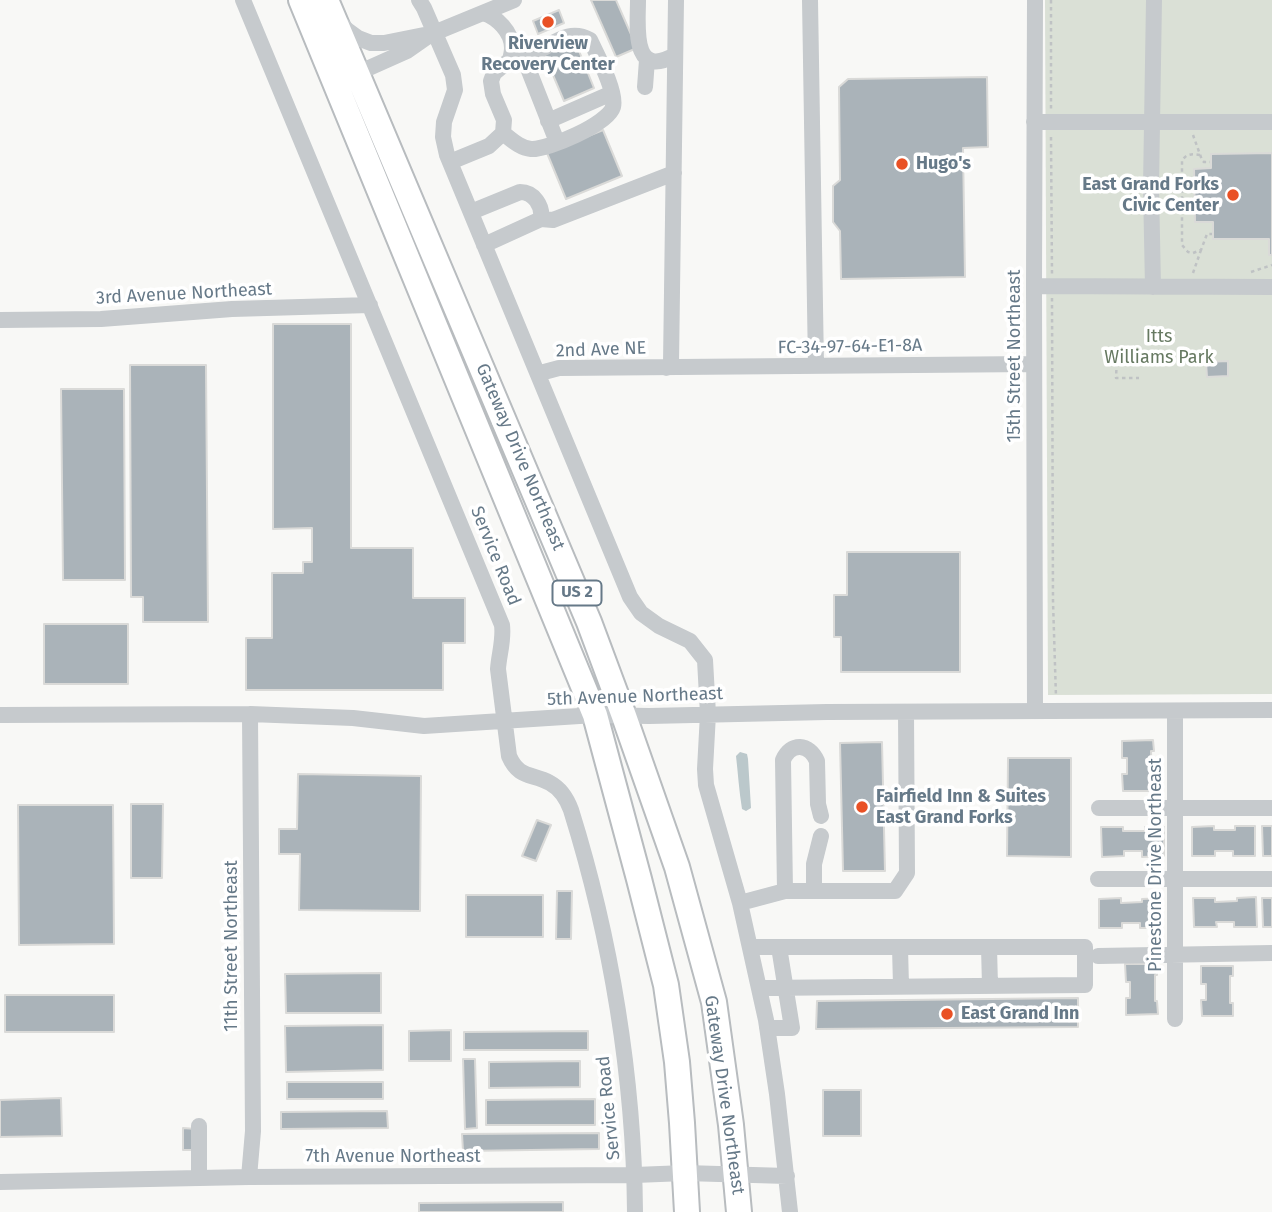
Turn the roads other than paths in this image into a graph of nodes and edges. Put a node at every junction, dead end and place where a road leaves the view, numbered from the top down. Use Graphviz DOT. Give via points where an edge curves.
graph roads {
  1 [pos="243,0"];
  2 [pos="301,0"];
  3 [pos="419,0"];
  4 [pos="514,0"];
  5 [pos="638,0"];
  6 [pos="676,0"];
  7 [pos="810,0"];
  8 [pos="1035,0"];
  9 [pos="1154,0"];
  10 [pos="329,7"];
  11 [pos="483,13"];
  12 [pos="435,33"];
  13 [pos="517,50"];
  14 [pos="675,55"];
  15 [pos="647,60"];
  16 [pos="346,77"];
  17 [pos="645,87"];
  18 [pos="612,93"];
  19 [pos="548,121"];
  20 [pos="1034,122"];
  21 [pos="1153,122"];
  22 [pos="1272,122"];
  23 [pos="503,133"];
  24 [pos="557,142"];
  25 [pos="450,162"];
  26 [pos="674,173"];
  27 [pos="471,212"];
  28 [pos="541,219"];
  29 [pos="484,245"];
  30 [pos="1034,286"];
  31 [pos="1153,287"];
  32 [pos="1272,287"];
  33 [pos="370,305"];
  34 [pos="0,320"];
  35 [pos="1034,364"];
  36 [pos="816,366"];
  37 [pos="666,368"];
  38 [pos="539,377"];
  39 [pos="1272,710"];
  40 [pos="1035,711"];
  41 [pos="1175,711"];
  42 [pos="906,712"];
  43 [pos="250,714"];
  44 [pos="708,714"];
  45 [pos="0,715"];
  46 [pos="595,715"];
  47 [pos="624,716"];
  48 [pos="504,722"];
  49 [pos="1099,808"];
  50 [pos="1176,808"];
  51 [pos="1272,808"];
  52 [pos="821,816"];
  53 [pos="821,836"];
  54 [pos="1098,879"];
  55 [pos="1272,879"];
  56 [pos="1176,880"];
  57 [pos="785,891"];
  58 [pos="814,891"];
  59 [pos="740,902"];
  60 [pos="751,947"];
  61 [pos="779,947"];
  62 [pos="900,947"];
  63 [pos="989,947"];
  64 [pos="1272,953"];
  65 [pos="1176,954"];
  66 [pos="1098,956"];
  67 [pos="901,986"];
  68 [pos="990,986"];
  69 [pos="759,988"];
  70 [pos="786,988"];
  71 [pos="1175,1019"];
  72 [pos="767,1028"];
  73 [pos="199,1126"];
  74 [pos="685,1173"];
  75 [pos="635,1175"];
  76 [pos="736,1175"];
  77 [pos="787,1176"];
  78 [pos="249,1177"];
  79 [pos="199,1178"];
  80 [pos="0,1182"];
  81 [pos="635,1212"];
  82 [pos="687,1212"];
  83 [pos="739,1212"];
  84 [pos="790,1212"];
  1 -- 33 [label="street, Service Road"];
  2 -- 16 [label="highway, Gateway Drive Northeast / US 2"];
  3 -- 12 [label="street"];
  4 -- 11 [label="street"];
  5 -- 15 [label="street" via="639,43"];
  6 -- 14 [label="street"];
  7 -- 36 [label="street"];
  8 -- 20 [label="street, 15th Street Northeast"];
  9 -- 21 [label="street"];
  10 -- 12 [label="street" via="347,30 371,43"];
  10 -- 16 [label="highway, Gateway Drive Northeast / US 2"];
  11 -- 12 [label="street"];
  11 -- 13 [label="street" via="499,22"];
  12 -- 16 [label="street" via="407,51"];
  12 -- 25 [label="street" via="455,90 444,122"];
  13 -- 18 [label="street" via="533,52 571,35 586,38"];
  13 -- 19 [label="street"];
  13 -- 23 [label="street" via="491,81 504,120"];
  14 -- 15 [label="street"];
  14 -- 26 [label="street"];
  15 -- 17 [label="street"];
  16 -- 46 [label="highway, Gateway Drive Northeast / US 2"];
  16 -- 47 [label="highway, Gateway Drive Northeast / US 2" via="583,609"];
  18 -- 19 [label="street"];
  18 -- 24 [label="street" via="613,106 602,121"];
  19 -- 24 [label="street"];
  20 -- 21 [label="street"];
  20 -- 30 [label="street, 15th Street Northeast"];
  21 -- 22 [label="street"];
  21 -- 31 [label="street"];
  23 -- 24 [label="street" via="530,149"];
  23 -- 25 [label="street" via="489,146"];
  25 -- 27 [label="street"];
  26 -- 28 [label="street" via="554,220"];
  26 -- 37 [label="street" via="671,364"];
  27 -- 28 [label="street" via="528,192 535,198"];
  27 -- 29 [label="street"];
  28 -- 29 [label="street"];
  29 -- 38 [label="street"];
  30 -- 31 [label="street"];
  30 -- 35 [label="street, 15th Street Northeast"];
  31 -- 32 [label="street"];
  33 -- 34 [label="street, 3rd Avenue Northeast"];
  33 -- 48 [label="street, Service Road" via="502,625 498,669"];
  35 -- 36 [label="street, FC-34-97-64-E1-8A"];
  35 -- 40 [label="street, 15th Street Northeast"];
  36 -- 37 [label="street, FC-34-97-64-E1-8A"];
  37 -- 38 [label="street, 2nd Ave NE" via="559,368"];
  38 -- 44 [label="street" via="629,597 659,626 690,641 705,660"];
  39 -- 41 [label="street, 5th Avenue Northeast"];
  40 -- 41 [label="street, 5th Avenue Northeast"];
  40 -- 42 [label="street, 5th Avenue Northeast"];
  41 -- 50 [label="street, Pinestone Drive Northeast"];
  42 -- 44 [label="street, 5th Avenue Northeast"];
  42 -- 58 [label="street" via="907,873 895,891"];
  43 -- 45 [label="street, 5th Avenue Northeast"];
  43 -- 48 [label="street, 5th Avenue Northeast" via="425,726"];
  43 -- 78 [label="street, 11th Street Northeast" via="253,1131"];
  44 -- 47 [label="street, 5th Avenue Northeast"];
  44 -- 59 [label="street" via="706,785"];
  46 -- 47 [label="street, 5th Avenue Northeast"];
  46 -- 48 [label="street, 5th Avenue Northeast"];
  46 -- 74 [label="highway, Gateway Drive Northeast / US 2" via="666,985"];
  47 -- 76 [label="highway, Gateway Drive Northeast / US 2" via="677,867 713,1002"];
  48 -- 75 [label="street, Service Road" via="507,748 516,768 557,787 568,800 574,819 617,1006"];
  49 -- 50 [label="street"];
  50 -- 51 [label="street"];
  50 -- 56 [label="street, Pinestone Drive Northeast"];
  52 -- 57 [label="street" via="817,761 809,750 792,748 783,760"];
  53 -- 58 [label="street"];
  54 -- 56 [label="street"];
  55 -- 56 [label="street"];
  56 -- 65 [label="street, Pinestone Drive Northeast"];
  57 -- 58 [label="street"];
  57 -- 59 [label="street"];
  59 -- 60 [label="street"];
  60 -- 61 [label="street"];
  60 -- 69 [label="street"];
  61 -- 62 [label="street"];
  61 -- 70 [label="street"];
  62 -- 63 [label="street"];
  62 -- 67 [label="street"];
  63 -- 68 [label="street"];
  63 -- 68 [label="street" via="1085,947 1085,985"];
  64 -- 65 [label="street"];
  65 -- 66 [label="street"];
  65 -- 71 [label="street, Pinestone Drive Northeast"];
  67 -- 68 [label="street"];
  67 -- 70 [label="street"];
  69 -- 70 [label="street"];
  69 -- 72 [label="street"];
  70 -- 72 [label="street" via="792,1027"];
  72 -- 77 [label="street"];
  73 -- 79 [label="street"];
  74 -- 75 [label="street, 7th Avenue Northeast"];
  74 -- 76 [label="street, 7th Avenue Northeast"];
  74 -- 82 [label="highway, Gateway Drive Northeast / US 2"];
  75 -- 78 [label="street, 7th Avenue Northeast"];
  75 -- 81 [label="street, Service Road"];
  76 -- 77 [label="street, 7th Avenue Northeast"];
  76 -- 83 [label="highway, Gateway Drive Northeast / US 2"];
  77 -- 84 [label="street"];
  78 -- 79 [label="street, 7th Avenue Northeast"];
  79 -- 80 [label="street, 7th Avenue Northeast"];
}
